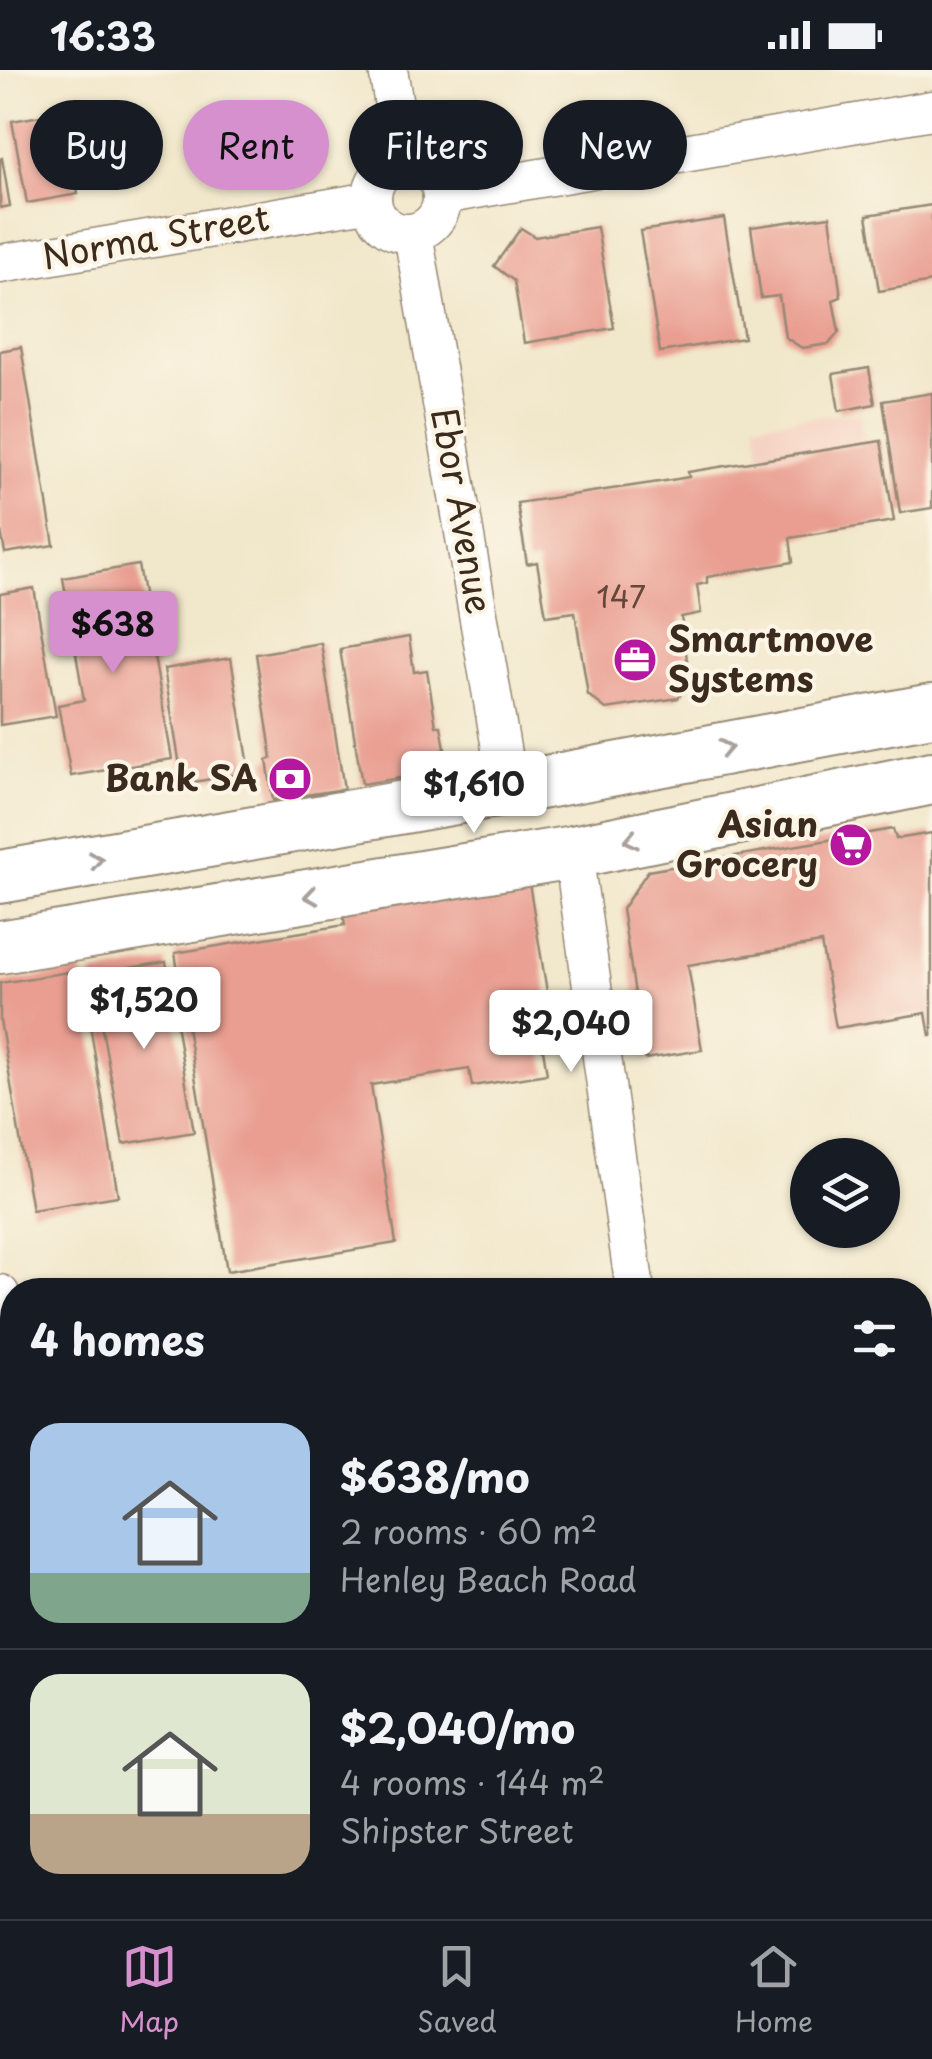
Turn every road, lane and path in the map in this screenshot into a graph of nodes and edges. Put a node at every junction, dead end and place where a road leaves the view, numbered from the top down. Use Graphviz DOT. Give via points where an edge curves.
graph roads {
  1 [pos="388,70"];
  2 [pos="393,100"];
  3 [pos="932,110"];
  4 [pos="374,190"];
  5 [pos="441,190"];
  6 [pos="442,194"];
  7 [pos="372,201"];
  8 [pos="413,233"];
  9 [pos="0,264"];
  10 [pos="932,710"];
  11 [pos="932,778"];
  12 [pos="508,788"];
  13 [pos="574,852"];
  14 [pos="0,877"];
  15 [pos="0,948"];
  16 [pos="633,1278"];
  1 -- 2 [label="street"];
  3 -- 6 [label="street"];
  4 -- 7 [label="street"];
  5 -- 6 [label="street"];
  6 -- 8 [label="street" via="435,220"];
  7 -- 8 [label="street" via="386,226"];
  7 -- 9 [label="street, Norma Street"];
  8 -- 12 [label="street, Ebor Avenue"];
  12 -- 10 [label="main road, one-way"];
  11 -- 13 [label="main road, one-way"];
  14 -- 12 [label="main road, one-way"];
  13 -- 15 [label="main road, one-way"];
  13 -- 16 [label="street"];
}
